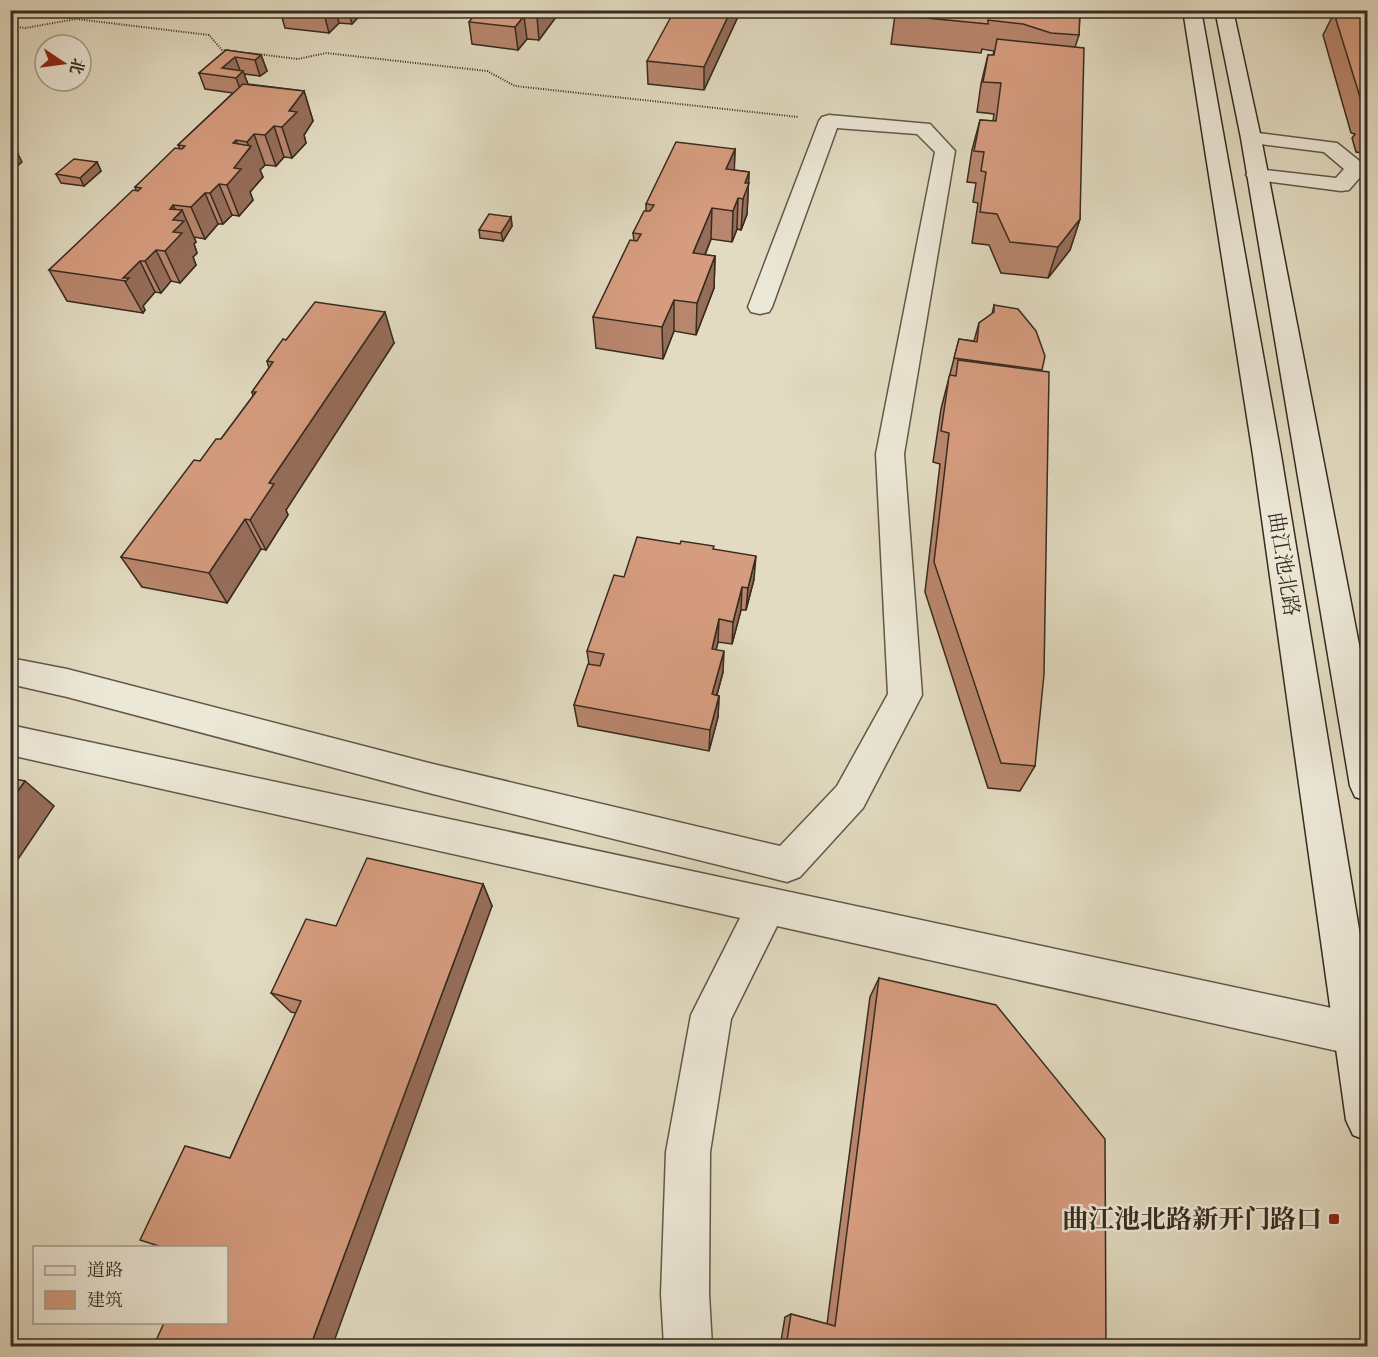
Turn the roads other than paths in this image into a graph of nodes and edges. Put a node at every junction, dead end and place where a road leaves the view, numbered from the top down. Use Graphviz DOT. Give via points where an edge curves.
graph roads {
  1 [pos="1192,10"];
  2 [pos="1224,10"];
  3 [pos="1251,138"];
  4 [pos="1362,169"];
  5 [pos="1257,175"];
  6 [pos="760,307"];
  7 [pos="10,670"];
  8 [pos="10,740"];
  9 [pos="1368,786"];
  10 [pos="767,906"];
  11 [pos="1355,1034"];
  12 [pos="1368,1120"];
  13 [pos="688,1347"];
  1 -- 11 [label="street, 曲江池北路" via="1267,455"];
  2 -- 3 [label="street, 曲江池北路"];
  3 -- 4 [label="street" via="1330,147"];
  3 -- 5 [label="street, 曲江池北路"];
  4 -- 5 [label="street" via="1341,185"];
  5 -- 9 [label="street, 曲江池北路"];
  6 -- 7 [label="street" via="829,121 923,128 945,151 890,454 905,695 850,797 787,865"];
  8 -- 10 [label="street"];
  10 -- 11 [label="street"];
  10 -- 13 [label="street" via="711,1015 688,1152"];
  11 -- 12 [label="street, 曲江池北路"];
}
